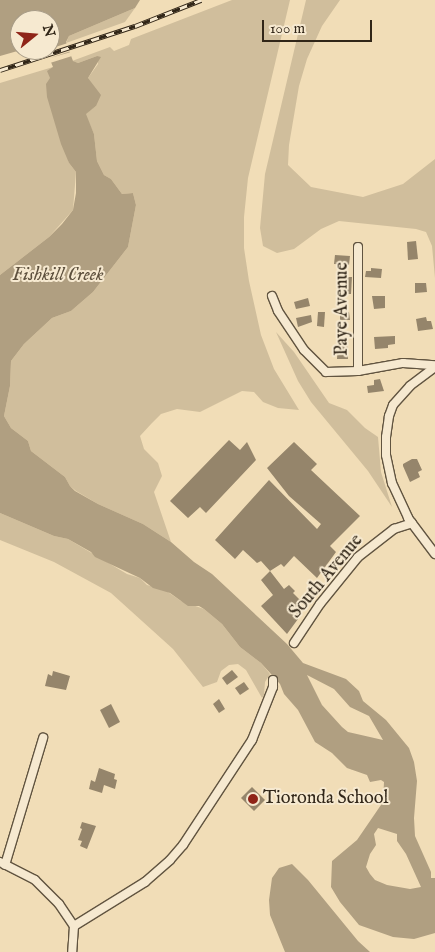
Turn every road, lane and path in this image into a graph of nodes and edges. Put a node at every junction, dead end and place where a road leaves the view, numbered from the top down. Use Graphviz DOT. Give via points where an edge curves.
graph roads {
  1 [pos="358,247"];
  2 [pos="272,296"];
  3 [pos="435,366"];
  4 [pos="358,371"];
  5 [pos="412,523"];
  6 [pos="435,554"];
  7 [pos="294,643"];
  8 [pos="273,680"];
  9 [pos="43,738"];
  10 [pos="2,864"];
  11 [pos="74,926"];
  12 [pos="72,952"];
  1 -- 4 [label="street, Paye Avenue"];
  2 -- 4 [label="street" via="291,331 323,370 337,373"];
  3 -- 4 [label="street" via="403,363"];
  3 -- 5 [label="street" via="410,386 393,405 389,416 386,455 392,483"];
  5 -- 6 [label="street"];
  5 -- 7 [label="street, South Avenue" via="388,532 358,557"];
  8 -- 11 [label="street" via="273,688 252,740 183,846 145,882"];
  9 -- 10 [label="street"];
  10 -- 11 [label="street" via="36,880"];
  11 -- 12 [label="street"];
}
